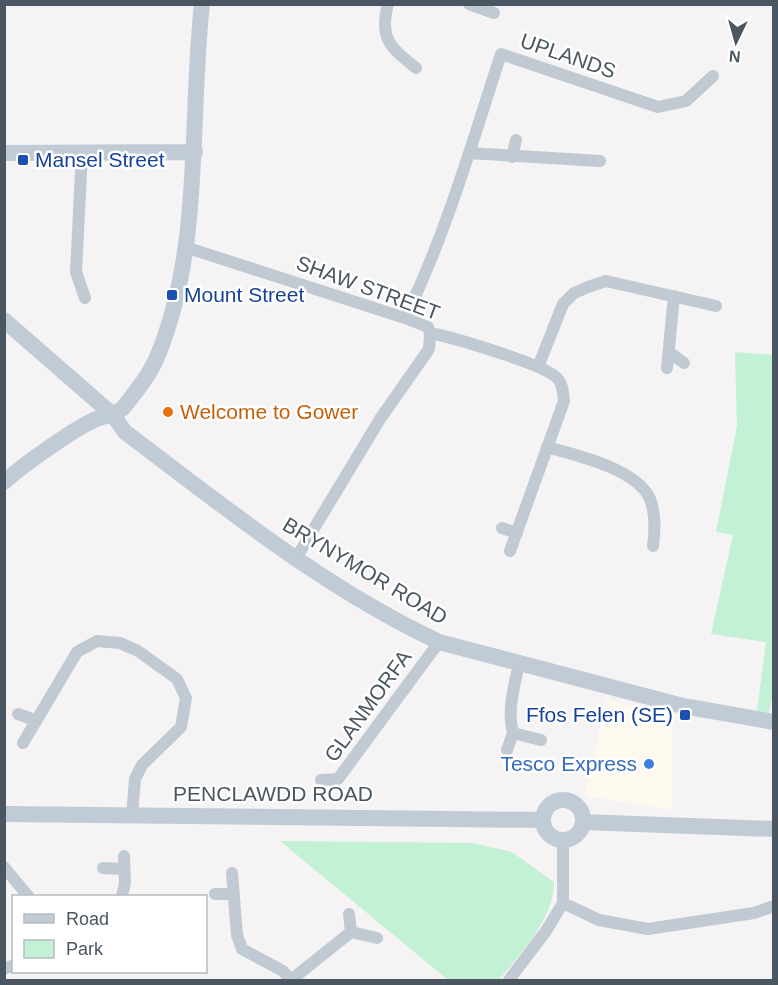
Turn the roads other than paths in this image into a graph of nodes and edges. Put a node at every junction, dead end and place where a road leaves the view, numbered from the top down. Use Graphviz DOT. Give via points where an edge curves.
graph roads {
  1 [pos="202,4"];
  2 [pos="388,4"];
  3 [pos="469,4"];
  4 [pos="494,13"];
  5 [pos="416,68"];
  6 [pos="713,76"];
  7 [pos="516,140"];
  8 [pos="82,152"];
  9 [pos="195,152"];
  10 [pos="4,153"];
  11 [pos="469,153"];
  12 [pos="512,157"];
  13 [pos="600,161"];
  14 [pos="185,247"];
  15 [pos="674,296"];
  16 [pos="86,298"];
  17 [pos="716,306"];
  18 [pos="405,318"];
  19 [pos="4,320"];
  20 [pos="430,333"];
  21 [pos="669,352"];
  22 [pos="684,363"];
  23 [pos="538,367"];
  24 [pos="667,368"];
  25 [pos="113,415"];
  26 [pos="547,447"];
  27 [pos="4,482"];
  28 [pos="502,528"];
  29 [pos="517,533"];
  30 [pos="653,546"];
  31 [pos="510,551"];
  32 [pos="295,561"];
  33 [pos="439,642"];
  34 [pos="519,664"];
  35 [pos="18,714"];
  36 [pos="35,720"];
  37 [pos="774,722"];
  38 [pos="513,733"];
  39 [pos="542,740"];
  40 [pos="23,742"];
  41 [pos="507,750"];
  42 [pos="321,780"];
  43 [pos="4,814"];
  44 [pos="132,816"];
  45 [pos="542,820"];
  46 [pos="583,822"];
  47 [pos="774,829"];
  48 [pos="563,841"];
  49 [pos="4,867"];
  50 [pos="103,868"];
  51 [pos="232,873"];
  52 [pos="215,894"];
  53 [pos="233,894"];
  54 [pos="26,895"];
  55 [pos="122,895"];
  56 [pos="563,903"];
  57 [pos="774,906"];
  58 [pos="349,914"];
  59 [pos="351,932"];
  60 [pos="377,938"];
  61 [pos="291,980"];
  62 [pos="509,981"];
  1 -- 9 [label="street" via="196,58"];
  2 -- 5 [label="street" via="382,26 392,49"];
  3 -- 4 [label="street"];
  6 -- 11 [label="street, UPLANDS" via="686,101 658,107 501,54"];
  7 -- 12 [label="street"];
  8 -- 9 [label="street"];
  8 -- 10 [label="street"];
  8 -- 16 [label="street" via="76,272"];
  9 -- 14 [label="street"];
  11 -- 12 [label="street"];
  11 -- 18 [label="street, UPLANDS"];
  12 -- 13 [label="street"];
  14 -- 18 [label="street, SHAW STREET"];
  14 -- 25 [label="street" via="175,300 158,355 121,410"];
  15 -- 17 [label="street"];
  15 -- 21 [label="street"];
  15 -- 23 [label="street" via="606,281 574,293 563,304"];
  18 -- 20 [label="street, SHAW STREET" via="428,327"];
  19 -- 25 [label="street, BRYNYMOR ROAD"];
  20 -- 23 [label="street, SHAW STREET"];
  20 -- 32 [label="street" via="429,349 380,419"];
  21 -- 22 [label="street"];
  21 -- 24 [label="street"];
  23 -- 26 [label="street, SHAW STREET" via="558,377 563,388 564,401"];
  25 -- 27 [label="street" via="94,420"];
  25 -- 32 [label="street, BRYNYMOR ROAD" via="125,432"];
  26 -- 29 [label="street, SHAW STREET"];
  26 -- 30 [label="street" via="595,461 630,478 650,498 655,523"];
  28 -- 29 [label="street"];
  29 -- 31 [label="street, SHAW STREET"];
  32 -- 33 [label="street, BRYNYMOR ROAD"];
  33 -- 34 [label="street, BRYNYMOR ROAD"];
  33 -- 42 [label="street, GLANMORFA" via="338,779"];
  34 -- 37 [label="street, BRYNYMOR ROAD" via="683,706"];
  34 -- 38 [label="street" via="511,699"];
  35 -- 36 [label="street"];
  36 -- 40 [label="street"];
  36 -- 44 [label="street" via="77,652 97,641 120,643 138,651 177,679 186,698 181,727 142,765 135,779"];
  38 -- 39 [label="street"];
  38 -- 41 [label="street"];
  43 -- 44 [label="street, PENCLAWDD ROAD"];
  44 -- 45 [label="street, PENCLAWDD ROAD"];
  45 -- 46 [label="street" via="546,808 563,800 575,804"];
  45 -- 48 [label="street" via="550,837"];
  46 -- 47 [label="street"];
  46 -- 48 [label="street" via="579,833"];
  48 -- 56 [label="street"];
  49 -- 54 [label="street"];
  50 -- 55 [label="street" via="123,863"];
  51 -- 53 [label="street"];
  52 -- 53 [label="street"];
  53 -- 61 [label="street" via="242,949 283,971"];
  56 -- 57 [label="street" via="600,920 648,929 754,913"];
  56 -- 62 [label="street"];
  58 -- 59 [label="street"];
  59 -- 60 [label="street"];
  59 -- 61 [label="street"];
}
